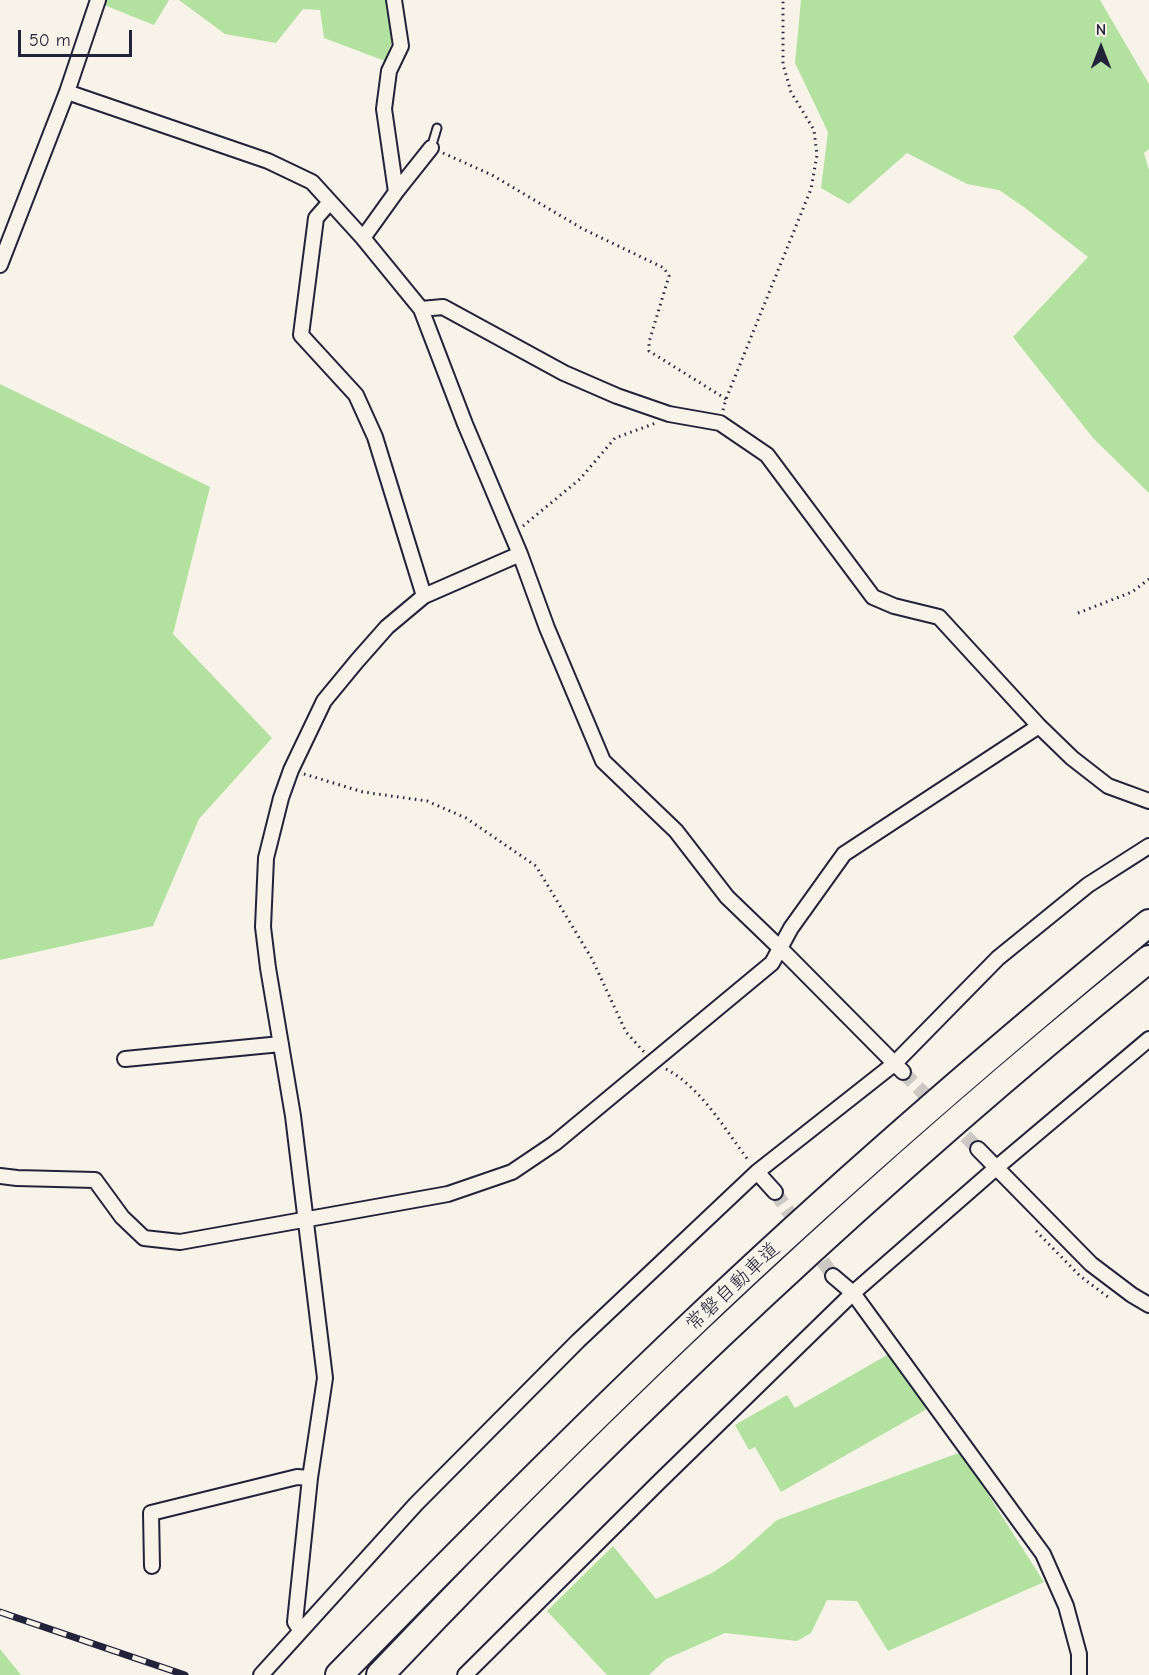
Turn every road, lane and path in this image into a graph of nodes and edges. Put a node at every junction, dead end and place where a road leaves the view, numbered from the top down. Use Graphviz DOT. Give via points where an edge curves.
graph roads {
  1 [pos="98,0"];
  2 [pos="394,0"];
  3 [pos="783,0"];
  4 [pos="67,92"];
  5 [pos="437,128"];
  6 [pos="431,148"];
  7 [pos="396,192"];
  8 [pos="330,202"];
  9 [pos="363,238"];
  10 [pos="0,264"];
  11 [pos="421,309"];
  12 [pos="726,399"];
  13 [pos="669,414"];
  14 [pos="720,423"];
  15 [pos="510,532"];
  16 [pos="520,555"];
  17 [pos="1149,579"];
  18 [pos="424,596"];
  19 [pos="1078,613"];
  20 [pos="1039,726"];
  21 [pos="291,770"];
  22 [pos="1149,801"];
  23 [pos="1149,846"];
  24 [pos="1149,923"];
  25 [pos="781,949"];
  26 [pos="1149,959"];
  27 [pos="1149,1039"];
  28 [pos="281,1044"];
  29 [pos="125,1059"];
  30 [pos="654,1063"];
  31 [pos="899,1068"];
  32 [pos="978,1149"];
  33 [pos="996,1168"];
  34 [pos="757,1172"];
  35 [pos="0,1176"];
  36 [pos="774,1192"];
  37 [pos="305,1218"];
  38 [pos="833,1276"];
  39 [pos="853,1293"];
  40 [pos="1149,1305"];
  41 [pos="310,1478"];
  42 [pos="152,1566"];
  43 [pos="301,1631"];
  44 [pos="268,1673"];
  45 [pos="339,1675"];
  46 [pos="380,1675"];
  47 [pos="465,1675"];
  48 [pos="1079,1675"];
  1 -- 4 [label="street"];
  2 -- 7 [label="street" via="401,46 389,71 384,109"];
  3 -- 12 [label="path" via="783,64 791,92 814,130 817,155 811,189"];
  4 -- 8 [label="street" via="268,161 312,182"];
  4 -- 10 [label="street"];
  5 -- 6 [label="lane"];
  6 -- 7 [label="street"];
  6 -- 12 [label="path" via="492,175 583,229 664,268 669,276 649,351"];
  7 -- 9 [label="street"];
  8 -- 9 [label="street"];
  8 -- 18 [label="street" via="316,218 301,335 356,395 375,437"];
  9 -- 11 [label="street"];
  11 -- 13 [label="street" via="443,307 564,373"];
  11 -- 15 [label="street"];
  12 -- 14 [label="path"];
  13 -- 14 [label="street"];
  13 -- 15 [label="path" via="662,421 615,438 580,479 524,526"];
  14 -- 20 [label="street" via="767,455 873,597 939,617"];
  15 -- 16 [label="street"];
  16 -- 18 [label="street"];
  16 -- 25 [label="street" via="603,761 676,831 727,897"];
  17 -- 19 [label="path" via="1132,592"];
  18 -- 21 [label="street" via="387,627 324,701"];
  20 -- 22 [label="street" via="1108,786"];
  20 -- 25 [label="street" via="844,854 791,928"];
  21 -- 28 [label="street" via="266,858 263,927"];
  21 -- 30 [label="path" via="363,792 427,801 466,818 536,866 592,959 626,1032"];
  23 -- 31 [label="street" via="1088,885 998,958"];
  24 -- 45 [label="highway, 常磐自動車道" via="924,1112 691,1325"];
  25 -- 30 [label="street" via="772,963"];
  25 -- 31 [label="street"];
  26 -- 46 [label="highway, 常磐自動車道" via="806,1255 544,1506"];
  27 -- 33 [label="street"];
  28 -- 29 [label="street"];
  28 -- 37 [label="street"];
  30 -- 34 [label="path" via="676,1074 697,1093"];
  30 -- 37 [label="street" via="555,1143 512,1172 448,1194"];
  31 -- 34 [label="street"];
  32 -- 33 [label="street"];
  33 -- 39 [label="street"];
  33 -- 40 [label="street" via="1091,1264"];
  34 -- 36 [label="street"];
  34 -- 43 [label="street" via="562,1357 416,1504"];
  35 -- 37 [label="street" via="95,1180 122,1217 144,1238 180,1242"];
  37 -- 41 [label="street" via="325,1378"];
  38 -- 39 [label="street"];
  39 -- 47 [label="street"];
  39 -- 48 [label="street" via="1043,1554 1066,1606 1079,1654"];
  41 -- 42 [label="street" via="297,1477 151,1513"];
  41 -- 43 [label="street" via="295,1622"];
  43 -- 44 [label="street"];
}
